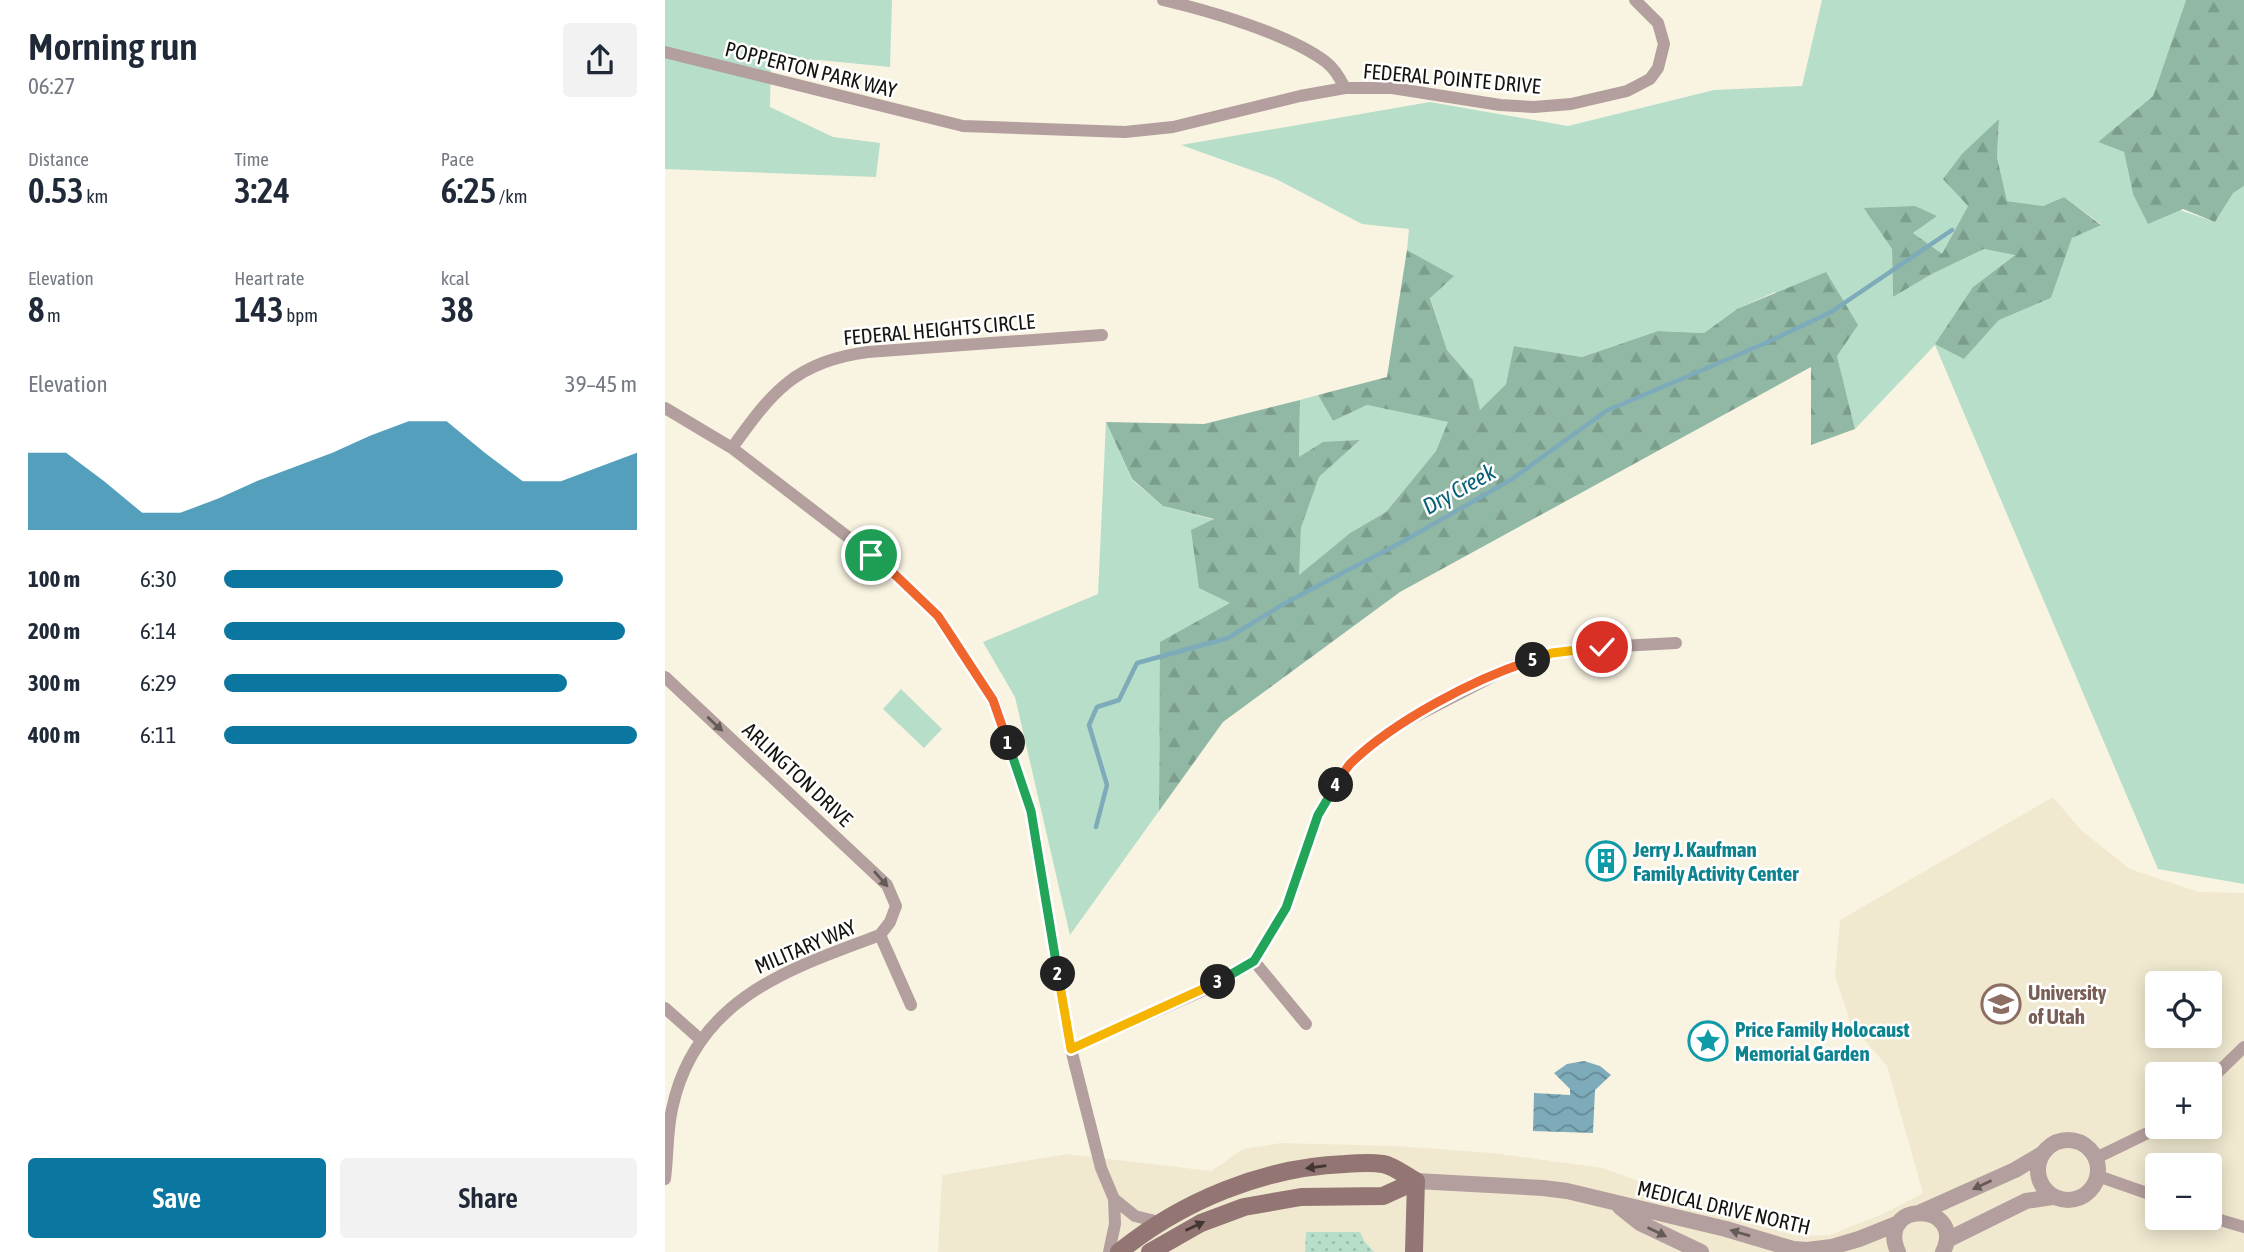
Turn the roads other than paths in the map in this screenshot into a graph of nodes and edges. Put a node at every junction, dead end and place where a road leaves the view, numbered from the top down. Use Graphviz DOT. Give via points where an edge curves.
graph roads {
  1 [pos="1163,0"];
  2 [pos="1635,0"];
  3 [pos="665,52"];
  4 [pos="1345,88"];
  5 [pos="948,123"];
  6 [pos="1103,335"];
  7 [pos="665,408"];
  8 [pos="732,448"];
  9 [pos="1676,643"];
  10 [pos="665,677"];
  11 [pos="880,935"];
  12 [pos="1254,961"];
  13 [pos="911,1005"];
  14 [pos="665,1008"];
  15 [pos="1305,1024"];
  16 [pos="701,1040"];
  17 [pos="2244,1047"];
  18 [pos="1071,1049"];
  19 [pos="2222,1068"];
  20 [pos="2145,1134"];
  21 [pos="2042,1154"];
  22 [pos="2096,1158"];
  23 [pos="2098,1176"];
  24 [pos="665,1178"];
  25 [pos="1416,1181"];
  26 [pos="2145,1192"];
  27 [pos="2052,1197"];
  28 [pos="1114,1199"];
  29 [pos="1618,1205"];
  30 [pos="1921,1212"];
  31 [pos="2222,1221"];
  32 [pos="1159,1223"];
  33 [pos="1897,1227"];
  34 [pos="2244,1227"];
  35 [pos="1946,1241"];
  36 [pos="1109,1252"];
  37 [pos="1119,1252"];
  38 [pos="1150,1252"];
  39 [pos="1414,1252"];
  40 [pos="1701,1252"];
  41 [pos="1898,1252"];
  1 -- 4 [label="street" via="1300,47 1328,63"];
  2 -- 4 [label="street, FEDERAL POINTE DRIVE" via="1658,23 1664,44 1650,79 1627,91 1534,107 1392,88"];
  3 -- 5 [label="street, POPPERTON PARK WAY"];
  4 -- 5 [label="street, FEDERAL POINTE DRIVE" via="1148,131 985,128"];
  6 -- 8 [label="street, FEDERAL HEIGHTS CIRCLE" via="845,354 825,360 785,383 768,399"];
  7 -- 8 [label="street"];
  8 -- 18 [label="street" via="887,567 938,616 993,700 1031,811"];
  9 -- 12 [label="street" via="1552,653 1513,666 1393,728 1349,764 1318,815 1286,908"];
  10 -- 11 [label="street, ARLINGTON DRIVE, one-way" via="887,885 896,906"];
  11 -- 13 [label="street"];
  11 -- 16 [label="street, MILITARY WAY" via="778,975 736,1003"];
  12 -- 15 [label="street"];
  12 -- 18 [label="street" via="1211,987"];
  14 -- 16 [label="street"];
  16 -- 24 [label="street, MILITARY WAY" via="672,1108"];
  17 -- 19 [label="street"];
  18 -- 28 [label="street" via="1101,1168"];
  20 -- 22 [label="street"];
  21 -- 22 [label="street" via="2052,1144 2066,1140 2087,1146"];
  21 -- 27 [label="street" via="2037,1167 2039,1181"];
  21 -- 30 [label="street, one-way"];
  22 -- 23 [label="street"];
  23 -- 26 [label="street"];
  23 -- 27 [label="street" via="2082,1198"];
  25 -- 29 [label="street, MEDICAL DRIVE NORTH" via="1543,1188"];
  25 -- 32 [label="main road, one-way" via="1384,1164 1313,1167 1229,1189"];
  38 -- 25 [label="main road, one-way" via="1201,1223 1255,1205 1301,1197 1383,1196"];
  25 -- 39 [label="main road"];
  27 -- 35 [label="street" via="2026,1201"];
  28 -- 32 [label="street" via="1136,1216"];
  28 -- 36 [label="street"];
  33 -- 29 [label="street, MEDICAL DRIVE NORTH, one-way" via="1808,1250 1793,1249"];
  29 -- 40 [label="street, MEDICAL DRIVE NORTH, one-way" via="1640,1223"];
  30 -- 33 [label="street, MEDICAL DRIVE NORTH"];
  30 -- 35 [label="street" via="1937,1218"];
  31 -- 34 [label="street"];
  32 -- 37 [label="main road"];
  33 -- 41 [label="street" via="1894,1241"];
}
